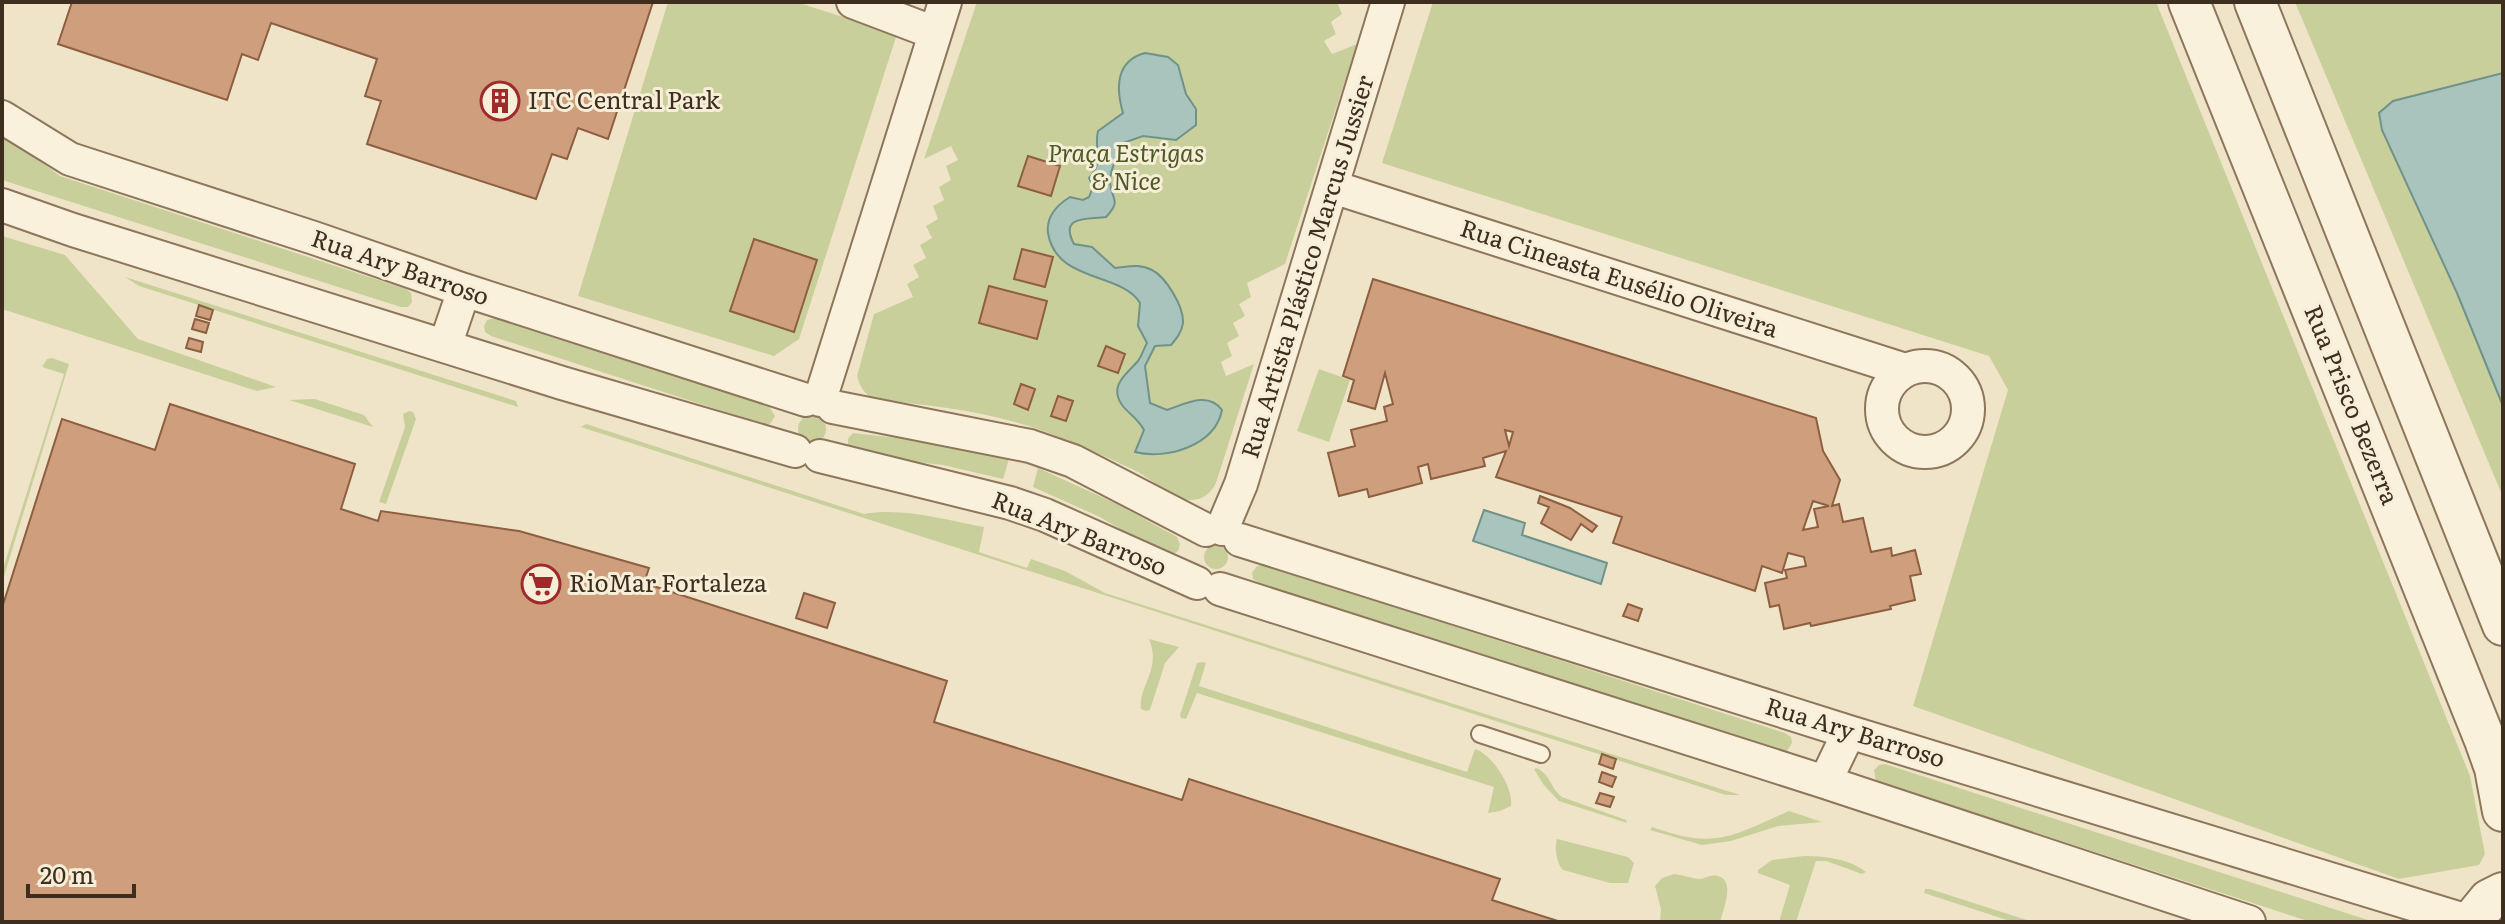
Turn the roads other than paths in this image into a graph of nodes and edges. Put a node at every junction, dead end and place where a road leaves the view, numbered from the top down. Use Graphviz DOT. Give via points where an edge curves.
graph roads {
  1 [pos="853,2"];
  2 [pos="945,2"];
  3 [pos="1388,2"];
  4 [pos="2189,2"];
  5 [pos="2255,2"];
  6 [pos="935,33"];
  7 [pos="2,117"];
  8 [pos="1333,187"];
  9 [pos="2,205"];
  10 [pos="464,290"];
  11 [pos="445,346"];
  12 [pos="1905,370"];
  13 [pos="820,402"];
  14 [pos="807,454"];
  15 [pos="1223,533"];
  16 [pos="1209,586"];
  17 [pos="2503,625"];
  18 [pos="1849,732"];
  19 [pos="1480,734"];
  20 [pos="1541,754"];
  21 [pos="1825,782"];
  22 [pos="2503,811"];
  23 [pos="2503,893"];
  24 [pos="2249,922"];
  25 [pos="2471,922"];
  1 -- 6 [label="street"];
  2 -- 6 [label="street"];
  3 -- 8 [label="street, Rua Artista Plástico Marcus Jussier"];
  4 -- 22 [label="street, Rua Prisco Bezerra" via="2485,740"];
  5 -- 17 [label="street"];
  6 -- 13 [label="street"];
  7 -- 10 [label="street, Rua Ary Barroso" via="70,159"];
  8 -- 12 [label="street, Rua Cineasta Eusélio Oliveira"];
  8 -- 15 [label="street, Rua Artista Plástico Marcus Jussier"];
  9 -- 11 [label="street, Rua Ary Barroso"];
  10 -- 11 [label="street"];
  10 -- 13 [label="street, Rua Ary Barroso"];
  11 -- 14 [label="street, Rua Ary Barroso"];
  13 -- 14 [label="street" via="839,417 839,441 831,451"];
  13 -- 14 [label="street" via="796,404 784,422 787,443"];
  13 -- 15 [label="street, Rua Ary Barroso" via="1030,446"];
  14 -- 16 [label="street, Rua Ary Barroso" via="1033,511"];
  15 -- 16 [label="street" via="1245,550 1244,570 1230,585"];
  15 -- 16 [label="street" via="1191,541 1186,559 1191,576"];
  15 -- 18 [label="street, Rua Ary Barroso"];
  16 -- 21 [label="street, Rua Ary Barroso"];
  18 -- 21 [label="street"];
  18 -- 25 [label="street, Rua Ary Barroso"];
  19 -- 20 [label="lane"];
  21 -- 24 [label="street, Rua Ary Barroso"];
  23 -- 25 [label="street" via="2489,900"];
}
